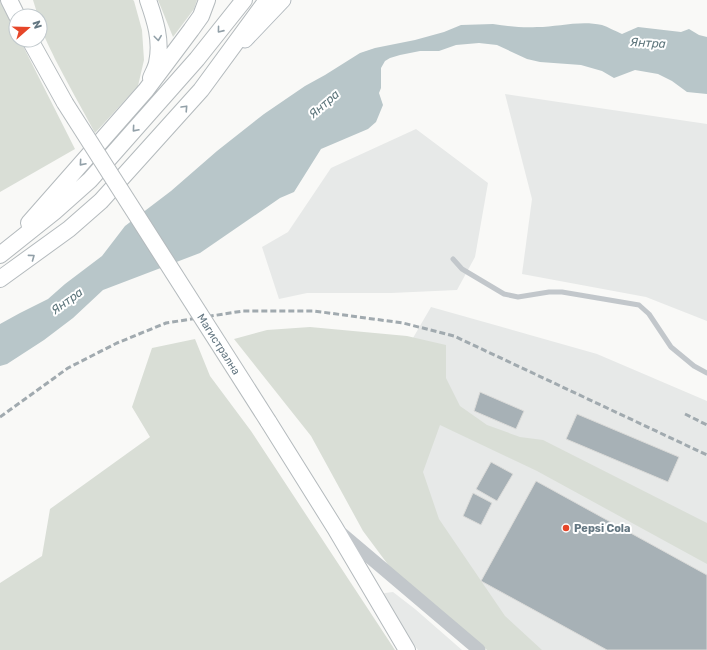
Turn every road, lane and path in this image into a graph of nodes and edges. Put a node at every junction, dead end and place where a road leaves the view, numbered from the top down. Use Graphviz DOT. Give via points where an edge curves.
graph roads {
  1 [pos="148,0"];
  2 [pos="207,0"];
  3 [pos="244,0"];
  4 [pos="267,0"];
  5 [pos="282,0"];
  6 [pos="34,48"];
  7 [pos="146,90"];
  8 [pos="201,90"];
  9 [pos="2,253"];
  10 [pos="453,259"];
  11 [pos="0,279"];
  12 [pos="707,373"];
  13 [pos="335,528"];
  14 [pos="407,650"];
  15 [pos="479,650"];
  1 -- 7 [label="main road, one-way" via="159,41 157,63"];
  2 -- 7 [label="main road" via="201,16"];
  3 -- 9 [label="main road, one-way" via="197,59 90,180"];
  4 -- 8 [label="main road"];
  5 -- 8 [label="main road"];
  6 -- 13 [label="main road, Магистрална, bridge" via="65,103"];
  7 -- 9 [label="main road, one-way"];
  11 -- 8 [label="main road, one-way" via="69,229 100,201"];
  10 -- 12 [label="lane" via="462,269 504,294 518,297 562,292 639,305 649,314 671,348"];
  13 -- 14 [label="main road, Магистрална"];
  13 -- 15 [label="street"];
}
